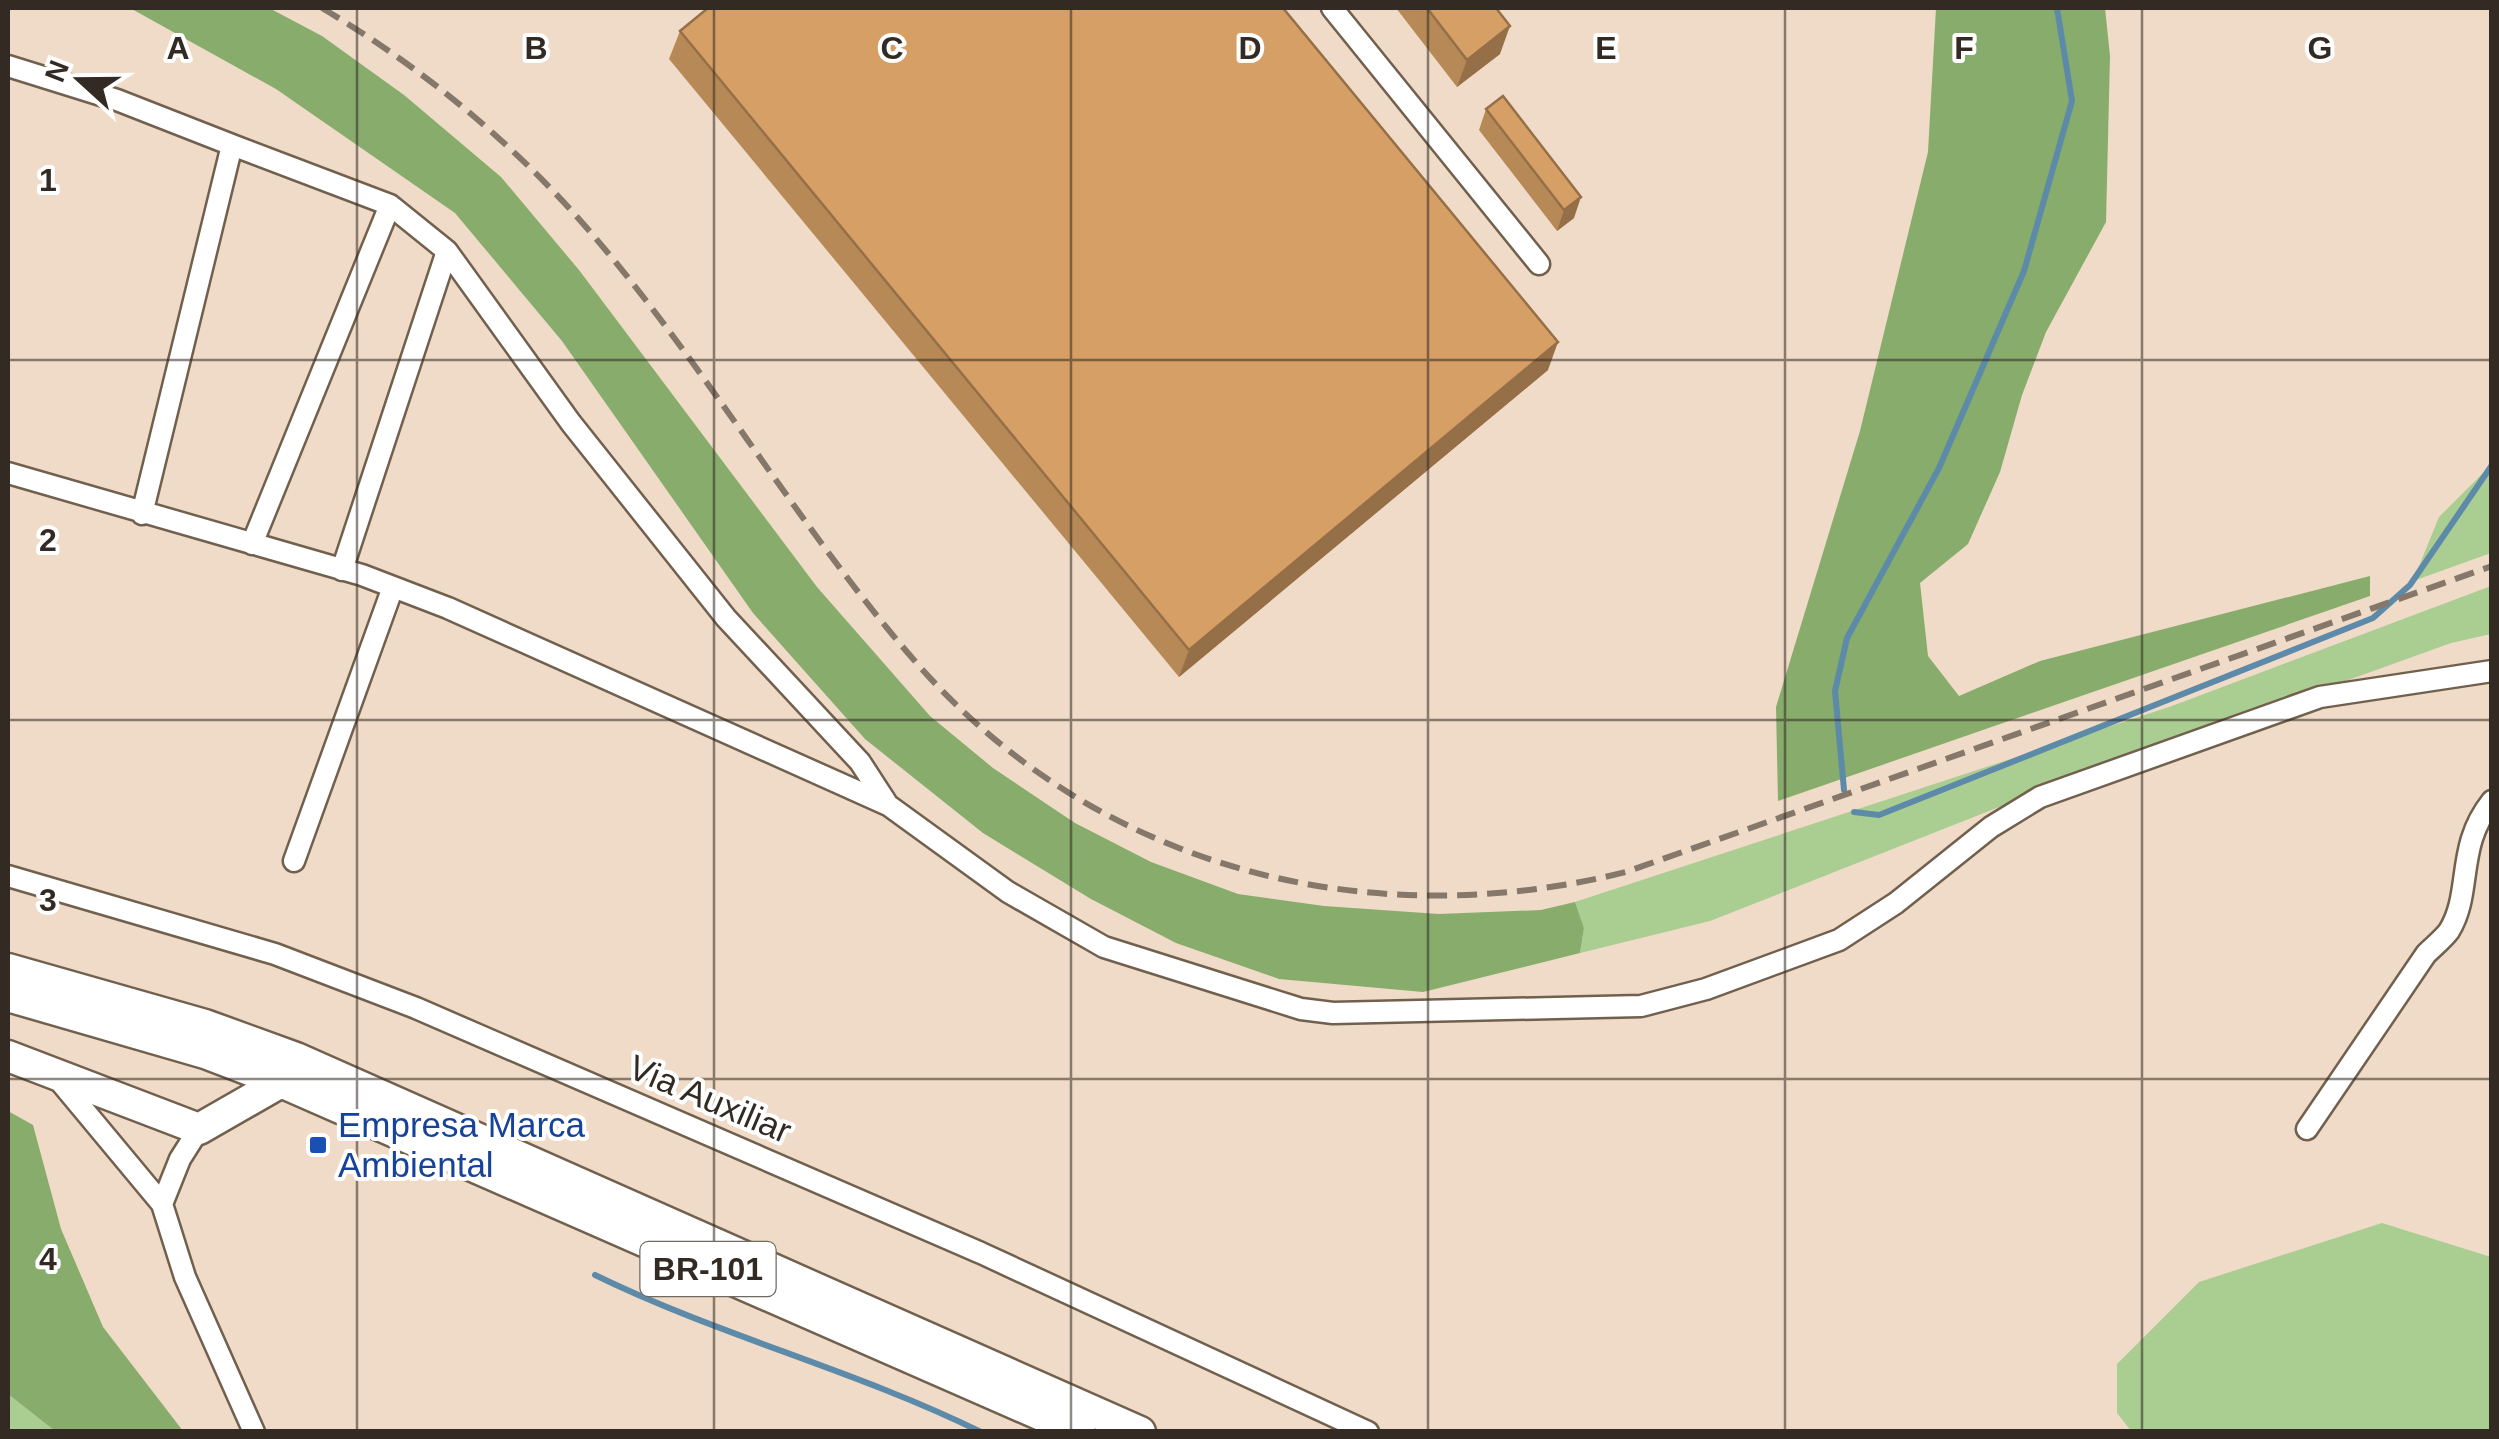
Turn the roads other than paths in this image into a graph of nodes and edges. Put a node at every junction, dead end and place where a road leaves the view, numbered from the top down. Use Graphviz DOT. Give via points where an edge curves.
graph roads {
  1 [pos="1332,8"];
  2 [pos="8,66"];
  3 [pos="232,144"];
  4 [pos="390,205"];
  5 [pos="446,251"];
  6 [pos="1539,264"];
  7 [pos="8,473"];
  8 [pos="142,514"];
  9 [pos="252,544"];
  10 [pos="342,570"];
  11 [pos="393,587"];
  12 [pos="2492,671"];
  13 [pos="2492,801"];
  14 [pos="888,805"];
  15 [pos="294,860"];
  16 [pos="8,876"];
  17 [pos="8,968"];
  18 [pos="8,996"];
  19 [pos="8,1056"];
  20 [pos="55,1075"];
  21 [pos="280,1082"];
  22 [pos="2308,1129"];
  23 [pos="200,1130"];
  24 [pos="162,1204"];
  25 [pos="254,1432"];
  26 [pos="1080,1432"];
  27 [pos="1140,1432"];
  28 [pos="1368,1432"];
  1 -- 6 [label="street"];
  2 -- 3 [label="street"];
  3 -- 4 [label="street"];
  3 -- 8 [label="street"];
  4 -- 5 [label="street"];
  4 -- 9 [label="street"];
  5 -- 10 [label="street"];
  5 -- 14 [label="street" via="690,573 860,762"];
  7 -- 8 [label="street"];
  8 -- 9 [label="street"];
  9 -- 10 [label="street"];
  10 -- 11 [label="street"];
  11 -- 14 [label="street"];
  11 -- 15 [label="street"];
  12 -- 14 [label="street" via="2320,698 2040,797 1839,940 1706,990 1641,1006 1333,1014 1301,1009 1104,946 994,883"];
  13 -- 22 [label="street" via="2476,823 2449,930"];
  16 -- 28 [label="street, Via Auxiliar" via="275,954 416,1008"];
  17 -- 27 [label="highway, BR-101" via="296,1058"];
  18 -- 21 [label="highway, BR-101" via="205,1053"];
  19 -- 20 [label="highway"];
  20 -- 23 [label="highway"];
  20 -- 24 [label="street"];
  21 -- 23 [label="highway"];
  21 -- 26 [label="highway, BR-101"];
  23 -- 24 [label="street"];
  24 -- 25 [label="street" via="185,1277"];
}
